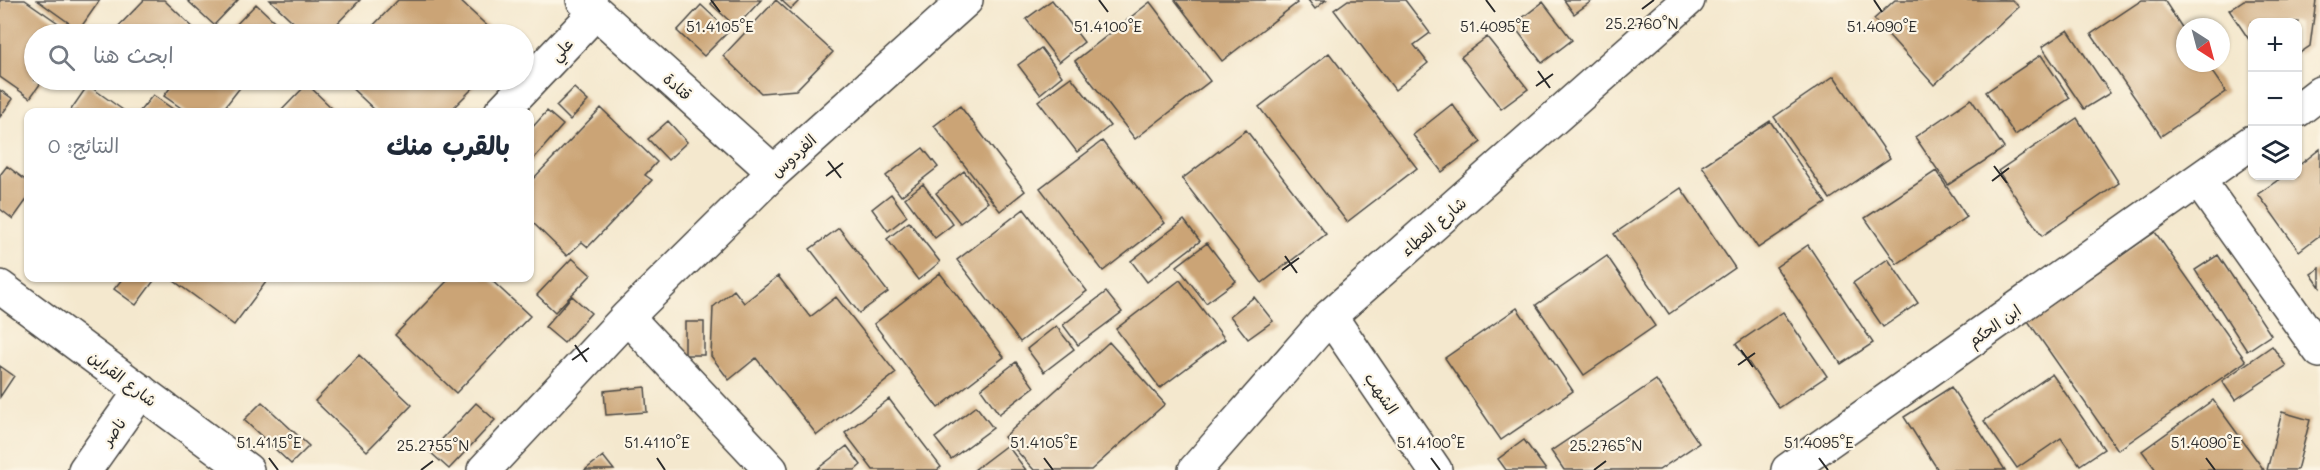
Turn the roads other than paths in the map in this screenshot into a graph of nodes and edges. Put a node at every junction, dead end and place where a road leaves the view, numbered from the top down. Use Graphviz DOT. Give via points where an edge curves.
graph roads {
  1 [pos="966,0"];
  2 [pos="1689,0"];
  3 [pos="589,6"];
  4 [pos="534,72"];
  5 [pos="519,90"];
  6 [pos="2320,93"];
  7 [pos="2302,107"];
  8 [pos="504,108"];
  9 [pos="2248,146"];
  10 [pos="774,172"];
  11 [pos="2199,181"];
  12 [pos="0,287"];
  13 [pos="1330,316"];
  14 [pos="627,317"];
  15 [pos="2320,351"];
  16 [pos="141,391"];
  17 [pos="85,470"];
  18 [pos="247,470"];
  19 [pos="484,470"];
  20 [pos="771,470"];
  21 [pos="1195,470"];
  22 [pos="1435,470"];
  23 [pos="1788,470"];
  1 -- 10 [label="street, الفردوس"];
  2 -- 13 [label="street, شارع العطاء"];
  3 -- 4 [label="street, علي"];
  3 -- 10 [label="street, قتادة"];
  5 -- 8 [label="street, علي"];
  6 -- 7 [label="street"];
  9 -- 11 [label="street, ابن الحكم"];
  10 -- 14 [label="street, الفردوس"];
  11 -- 15 [label="street"];
  11 -- 23 [label="street, ابن الحكم"];
  12 -- 16 [label="street, شارع القراين"];
  13 -- 21 [label="street, شارع العطاء"];
  13 -- 22 [label="street, الشهب"];
  14 -- 19 [label="street, الفردوس"];
  14 -- 20 [label="street"];
  16 -- 17 [label="street, ناصر"];
  16 -- 18 [label="street, شارع القراين"];
}
